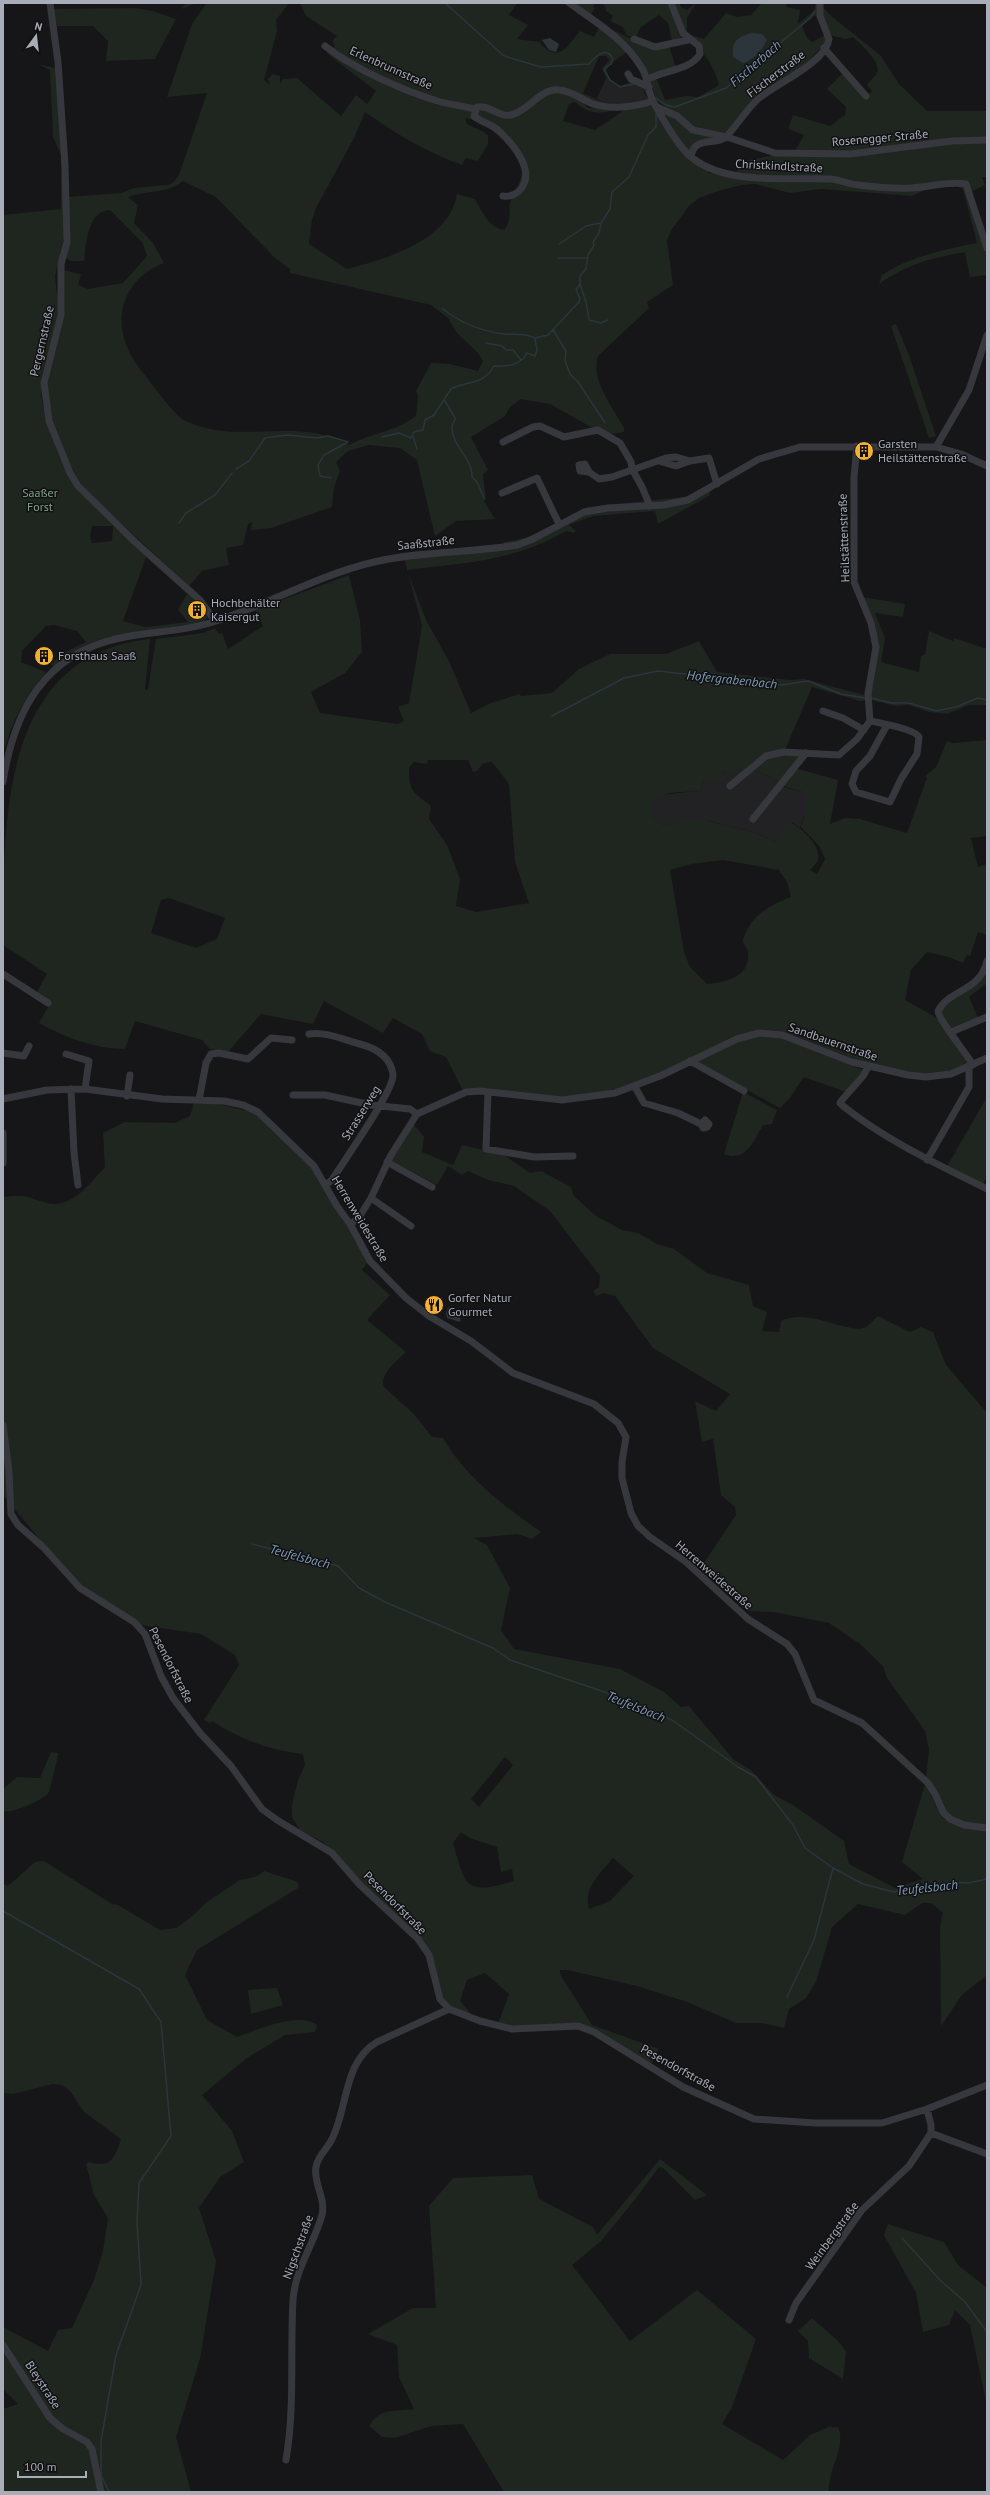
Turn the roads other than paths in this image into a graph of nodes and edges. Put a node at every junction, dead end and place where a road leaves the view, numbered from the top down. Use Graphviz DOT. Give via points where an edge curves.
graph roads {
  1 [pos="50,3"];
  2 [pos="569,3"];
  3 [pos="671,3"];
  4 [pos="820,3"];
  5 [pos="634,40"];
  6 [pos="688,40"];
  7 [pos="325,46"];
  8 [pos="824,48"];
  9 [pos="628,74"];
  10 [pos="649,86"];
  11 [pos="866,96"];
  12 [pos="654,102"];
  13 [pos="474,109"];
  14 [pos="727,137"];
  15 [pos="987,140"];
  16 [pos="691,157"];
  17 [pos="503,196"];
  18 [pos="987,246"];
  19 [pos="987,335"];
  20 [pos="504,442"];
  21 [pos="857,446"];
  22 [pos="936,447"];
  23 [pos="987,466"];
  24 [pos="632,469"];
  25 [pos="589,472"];
  26 [pos="716,484"];
  27 [pos="502,493"];
  28 [pos="650,506"];
  29 [pos="559,524"];
  30 [pos="215,621"];
  31 [pos="823,711"];
  32 [pos="870,721"];
  33 [pos="887,725"];
  34 [pos="864,730"];
  35 [pos="806,753"];
  36 [pos="3,782"];
  37 [pos="730,786"];
  38 [pos="753,818"];
  39 [pos="987,961"];
  40 [pos="3,974"];
  41 [pos="48,1003"];
  42 [pos="987,1016"];
  43 [pos="951,1032"];
  44 [pos="309,1034"];
  45 [pos="292,1040"];
  46 [pos="29,1046"];
  47 [pos="3,1053"];
  48 [pos="66,1054"];
  49 [pos="987,1058"];
  50 [pos="690,1061"];
  51 [pos="868,1066"];
  52 [pos="971,1066"];
  53 [pos="130,1075"];
  54 [pos="635,1087"];
  55 [pos="71,1089"];
  56 [pos="85,1089"];
  57 [pos="744,1091"];
  58 [pos="488,1092"];
  59 [pos="293,1095"];
  60 [pos="127,1096"];
  61 [pos="3,1099"];
  62 [pos="199,1100"];
  63 [pos="379,1106"];
  64 [pos="417,1114"];
  65 [pos="701,1124"];
  66 [pos="3,1133"];
  67 [pos="573,1156"];
  68 [pos="927,1160"];
  69 [pos="387,1162"];
  70 [pos="3,1163"];
  71 [pos="327,1184"];
  72 [pos="78,1185"];
  73 [pos="432,1187"];
  74 [pos="987,1189"];
  75 [pos="371,1198"];
  76 [pos="350,1224"];
  77 [pos="411,1226"];
  78 [pos="3,1425"];
  79 [pos="987,1828"];
  80 [pos="449,2009"];
  81 [pos="987,2086"];
  82 [pos="927,2109"];
  83 [pos="931,2133"];
  84 [pos="987,2154"];
  85 [pos="789,2320"];
  86 [pos="3,2345"];
  87 [pos="286,2460"];
  88 [pos="101,2492"];
  1 -- 30 [label="street, Pergernstraße" via="58,62 67,242 61,264 61,315 44,383 49,421 70,473 78,486 135,542 200,600"];
  2 -- 10 [label="street, Christkindlstraße" via="625,46 639,64"];
  3 -- 6 [label="street"];
  4 -- 8 [label="street" via="819,12 829,39"];
  5 -- 6 [label="street" via="655,47"];
  6 -- 10 [label="street" via="698,46 700,54 697,58 684,66 660,73"];
  7 -- 13 [label="street, Erlenbrunnstraße" via="336,55 410,91 440,102"];
  8 -- 11 [label="street"];
  8 -- 14 [label="street, Fischerstraße" via="791,78 760,97"];
  9 -- 10 [label="street" via="631,79"];
  10 -- 12 [label="street, Christkindlstraße"];
  12 -- 13 [label="street" via="626,107 606,107 566,91 552,90 514,114 502,115 480,106"];
  12 -- 14 [label="street" via="677,116 693,130"];
  12 -- 16 [label="street, Christkindlstraße" via="674,137"];
  13 -- 17 [label="street" via="474,116 497,130 518,155 525,169 526,178 519,191 508,197"];
  14 -- 15 [label="street, Rosenegger Straße" via="775,153 850,154 952,141"];
  14 -- 16 [label="street" via="697,145"];
  16 -- 18 [label="street, Christkindlstraße" via="713,169 739,176 833,180 856,185 913,188 951,182 966,184"];
  19 -- 22 [label="street" via="969,390"];
  20 -- 24 [label="street" via="540,426 564,437 598,430 620,443 631,462"];
  21 -- 22 [label="street, Saaßstraße"];
  21 -- 26 [label="street, Saaßstraße" via="812,445 788,449 745,466"];
  21 -- 32 [label="street, Heilstättenstraße" via="854,477 854,582 872,627 876,647 868,697"];
  22 -- 23 [label="street, Saaßstraße" via="961,454"];
  24 -- 25 [label="street" via="599,479"];
  24 -- 26 [label="street" via="676,457 690,461 709,458"];
  24 -- 28 [label="street"];
  26 -- 28 [label="street, Saaßstraße" via="688,500"];
  27 -- 29 [label="street" via="537,478"];
  28 -- 29 [label="street, Saaßstraße" via="596,510"];
  29 -- 30 [label="street, Saaßstraße" via="517,545 400,556 358,566"];
  30 -- 36 [label="street, Saaßstraße" via="190,628 106,641 87,649 62,665 38,688 20,717 9,748"];
  31 -- 34 [label="street" via="843,718"];
  32 -- 33 [label="street"];
  32 -- 34 [label="street"];
  33 -- 33 [label="street" via="914,732 919,737 917,754 890,802 856,792 852,784 856,771 870,756"];
  34 -- 35 [label="street" via="839,755"];
  35 -- 37 [label="street" via="783,752 766,756"];
  35 -- 38 [label="street"];
  39 -- 43 [label="street" via="984,973 978,980 942,1005 938,1011 939,1019"];
  40 -- 41 [label="street"];
  42 -- 43 [label="street"];
  43 -- 52 [label="street"];
  44 -- 63 [label="street, Strasserweg" via="323,1035 381,1051 393,1074 390,1086"];
  45 -- 62 [label="street" via="271,1038 248,1059 219,1052 211,1054 206,1064"];
  46 -- 47 [label="street" via="24,1056"];
  48 -- 56 [label="street" via="89,1061"];
  49 -- 52 [label="street, Sandbauernstraße"];
  50 -- 51 [label="street, Sandbauernstraße" via="736,1039 770,1033"];
  50 -- 54 [label="street, Sandbauernstraße"];
  50 -- 57 [label="street"];
  51 -- 52 [label="street, Sandbauernstraße" via="926,1077 951,1074"];
  51 -- 68 [label="street" via="863,1076 840,1103 867,1124"];
  52 -- 68 [label="street" via="969,1087"];
  53 -- 60 [label="street"];
  54 -- 58 [label="street, Sandbauernstraße" via="574,1100"];
  54 -- 65 [label="street" via="644,1103 678,1113"];
  55 -- 56 [label="street, Herrenweidestraße"];
  55 -- 61 [label="street, Herrenweidestraße" via="43,1091"];
  55 -- 72 [label="street"];
  56 -- 60 [label="street, Herrenweidestraße"];
  58 -- 64 [label="street, Sandbauernstraße" via="466,1092"];
  58 -- 67 [label="street" via="486,1149 534,1157"];
  59 -- 63 [label="street" via="325,1095"];
  60 -- 62 [label="street, Herrenweidestraße"];
  62 -- 71 [label="street, Herrenweidestraße" via="233,1103 258,1112 309,1160"];
  63 -- 64 [label="street" via="410,1109"];
  63 -- 71 [label="street, Strasserweg"];
  64 -- 69 [label="street"];
  66 -- 70 [label="street"];
  68 -- 74 [label="street"];
  69 -- 73 [label="street"];
  69 -- 75 [label="street"];
  71 -- 76 [label="street, Herrenweidestraße" via="337,1206"];
  75 -- 76 [label="street" via="358,1219"];
  75 -- 77 [label="street"];
  76 -- 79 [label="street, Herrenweidestraße" via="374,1268 412,1304 470,1341 513,1373 583,1399 611,1416 623,1429 626,1437 622,1474 638,1526 686,1562 748,1619 787,1644 795,1654 814,1700 866,1726 928,1783 946,1816 956,1823"];
  78 -- 80 [label="street, Pesendorfstraße" via="11,1514 18,1525 43,1547 80,1588 134,1622 145,1634 161,1676 173,1698 200,1733 231,1766 262,1809 332,1853 365,1890 418,1939 429,1955 440,1999"];
  80 -- 82 [label="street, Pesendorfstraße" via="480,2021 512,2029 578,2026 594,2032 683,2086 754,2119 882,2123"];
  80 -- 87 [label="street, Nigschstraße" via="371,2046 350,2078 333,2138 316,2164 323,2208 297,2277 293,2299 292,2424"];
  81 -- 82 [label="street, Pesendorfstraße"];
  82 -- 83 [label="street"];
  83 -- 84 [label="street"];
  83 -- 85 [label="street, Weinbergstraße" via="909,2166 862,2210 796,2303"];
  86 -- 88 [label="street, Bleystraße" via="50,2418 87,2442 92,2449"];
}
